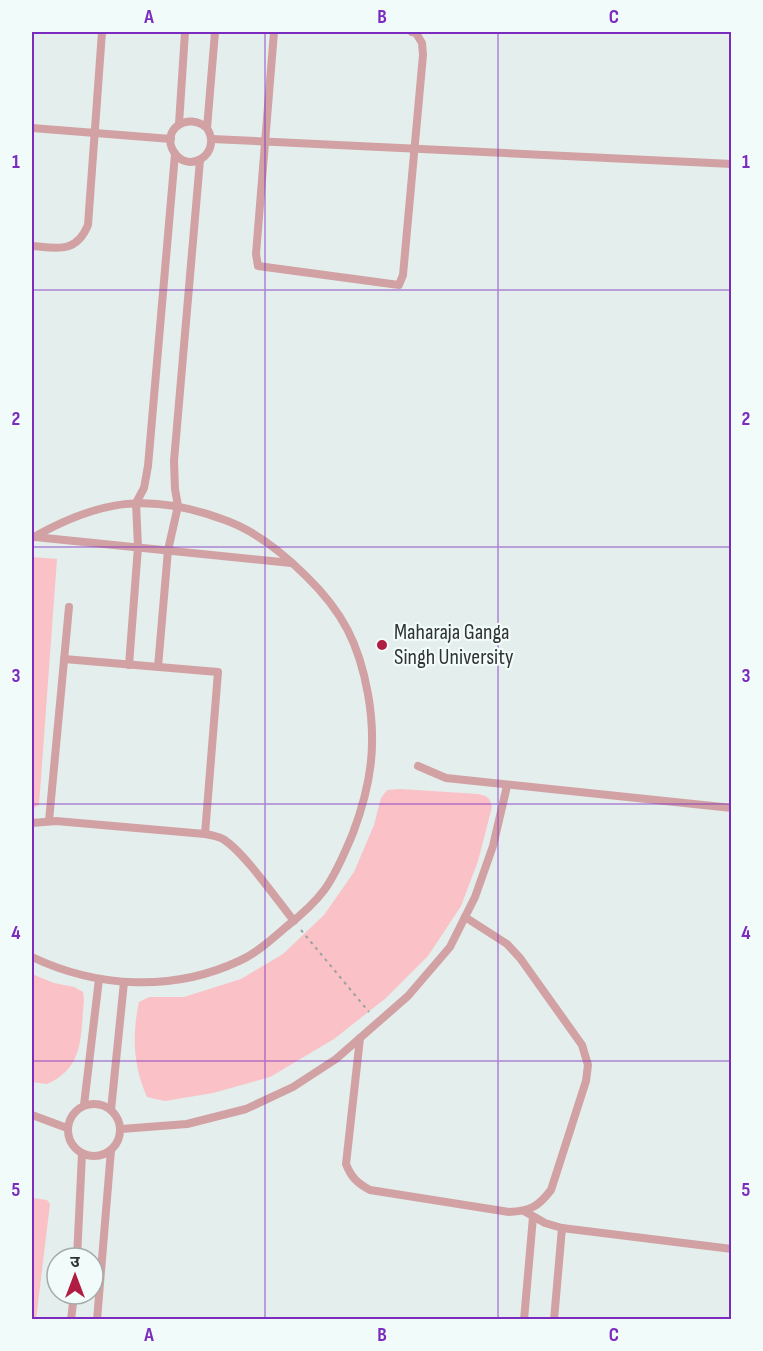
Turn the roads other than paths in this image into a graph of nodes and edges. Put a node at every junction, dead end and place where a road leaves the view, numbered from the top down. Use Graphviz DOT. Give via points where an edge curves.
graph roads {
  1 [pos="102,32"];
  2 [pos="185,32"];
  3 [pos="215,32"];
  4 [pos="274,32"];
  5 [pos="412,32"];
  6 [pos="179,124"];
  7 [pos="32,128"];
  8 [pos="207,128"];
  9 [pos="96,132"];
  10 [pos="171,139"];
  11 [pos="212,139"];
  12 [pos="266,141"];
  13 [pos="415,149"];
  14 [pos="175,154"];
  15 [pos="200,160"];
  16 [pos="732,164"];
  17 [pos="32,246"];
  18 [pos="136,503"];
  19 [pos="178,506"];
  20 [pos="33,538"];
  21 [pos="138,547"];
  22 [pos="168,550"];
  23 [pos="293,563"];
  24 [pos="69,607"];
  25 [pos="64,659"];
  26 [pos="129,665"];
  27 [pos="158,667"];
  28 [pos="418,766"];
  29 [pos="507,786"];
  30 [pos="732,808"];
  31 [pos="49,820"];
  32 [pos="32,823"];
  33 [pos="205,834"];
  34 [pos="465,917"];
  35 [pos="294,921"];
  36 [pos="32,957"];
  37 [pos="99,979"];
  38 [pos="124,982"];
  39 [pos="360,1038"];
  40 [pos="84,1105"];
  41 [pos="111,1110"];
  42 [pos="32,1115"];
  43 [pos="67,1128"];
  44 [pos="121,1130"];
  45 [pos="111,1150"];
  46 [pos="82,1154"];
  47 [pos="524,1211"];
  48 [pos="533,1216"];
  49 [pos="562,1228"];
  50 [pos="78,1246"];
  51 [pos="732,1249"];
  52 [pos="97,1320"];
  53 [pos="524,1320"];
  54 [pos="554,1320"];
  1 -- 9 [label="lane"];
  2 -- 6 [label="lane"];
  3 -- 8 [label="lane"];
  4 -- 12 [label="lane"];
  5 -- 13 [label="lane" via="422,43 423,55"];
  6 -- 8 [label="lane" via="197,121"];
  6 -- 10 [label="lane"];
  7 -- 9 [label="lane"];
  8 -- 11 [label="lane"];
  9 -- 10 [label="lane"];
  9 -- 17 [label="lane" via="88,225 83,236 63,248"];
  10 -- 14 [label="lane"];
  11 -- 12 [label="lane"];
  11 -- 15 [label="lane" via="208,153"];
  12 -- 13 [label="lane"];
  12 -- 13 [label="lane" via="258,266 399,285"];
  13 -- 16 [label="lane"];
  14 -- 15 [label="lane" via="184,160"];
  14 -- 18 [label="lane" via="148,466"];
  15 -- 19 [label="lane" via="174,461"];
  18 -- 19 [label="lane"];
  18 -- 20 [label="lane" via="77,514"];
  18 -- 21 [label="lane"];
  19 -- 22 [label="lane"];
  19 -- 23 [label="lane" via="239,525"];
  20 -- 21 [label="lane"];
  21 -- 22 [label="lane"];
  21 -- 26 [label="lane"];
  22 -- 23 [label="lane"];
  22 -- 27 [label="lane"];
  23 -- 35 [label="lane" via="330,601 356,645 372,716 374,744 366,792 346,851 325,889"];
  24 -- 25 [label="lane"];
  25 -- 26 [label="lane"];
  25 -- 31 [label="lane"];
  26 -- 27 [label="lane"];
  27 -- 33 [label="lane" via="218,672"];
  28 -- 29 [label="lane" via="446,778"];
  29 -- 30 [label="lane"];
  29 -- 34 [label="lane" via="493,846"];
  31 -- 32 [label="lane"];
  31 -- 33 [label="lane"];
  33 -- 35 [label="lane" via="229,844"];
  34 -- 39 [label="lane" via="450,947 429,972"];
  34 -- 47 [label="lane" via="507,944 520,958 582,1045 588,1065 551,1190 540,1203"];
  35 -- 38 [label="lane" via="241,960 213,972 182,980"];
  36 -- 37 [label="lane" via="54,968"];
  37 -- 38 [label="lane"];
  37 -- 40 [label="lane"];
  38 -- 41 [label="lane"];
  39 -- 44 [label="lane" via="293,1087 246,1109 187,1124"];
  39 -- 47 [label="lane" via="346,1164 358,1184 381,1192"];
  40 -- 41 [label="lane" via="96,1103"];
  40 -- 43 [label="lane" via="73,1113"];
  41 -- 44 [label="lane"];
  42 -- 43 [label="lane"];
  43 -- 46 [label="lane" via="72,1144"];
  44 -- 45 [label="lane"];
  45 -- 46 [label="lane" via="102,1155"];
  45 -- 52 [label="lane"];
  46 -- 50 [label="lane"];
  47 -- 48 [label="lane"];
  48 -- 49 [label="lane"];
  48 -- 53 [label="lane"];
  49 -- 51 [label="lane"];
  49 -- 54 [label="lane"];
}
